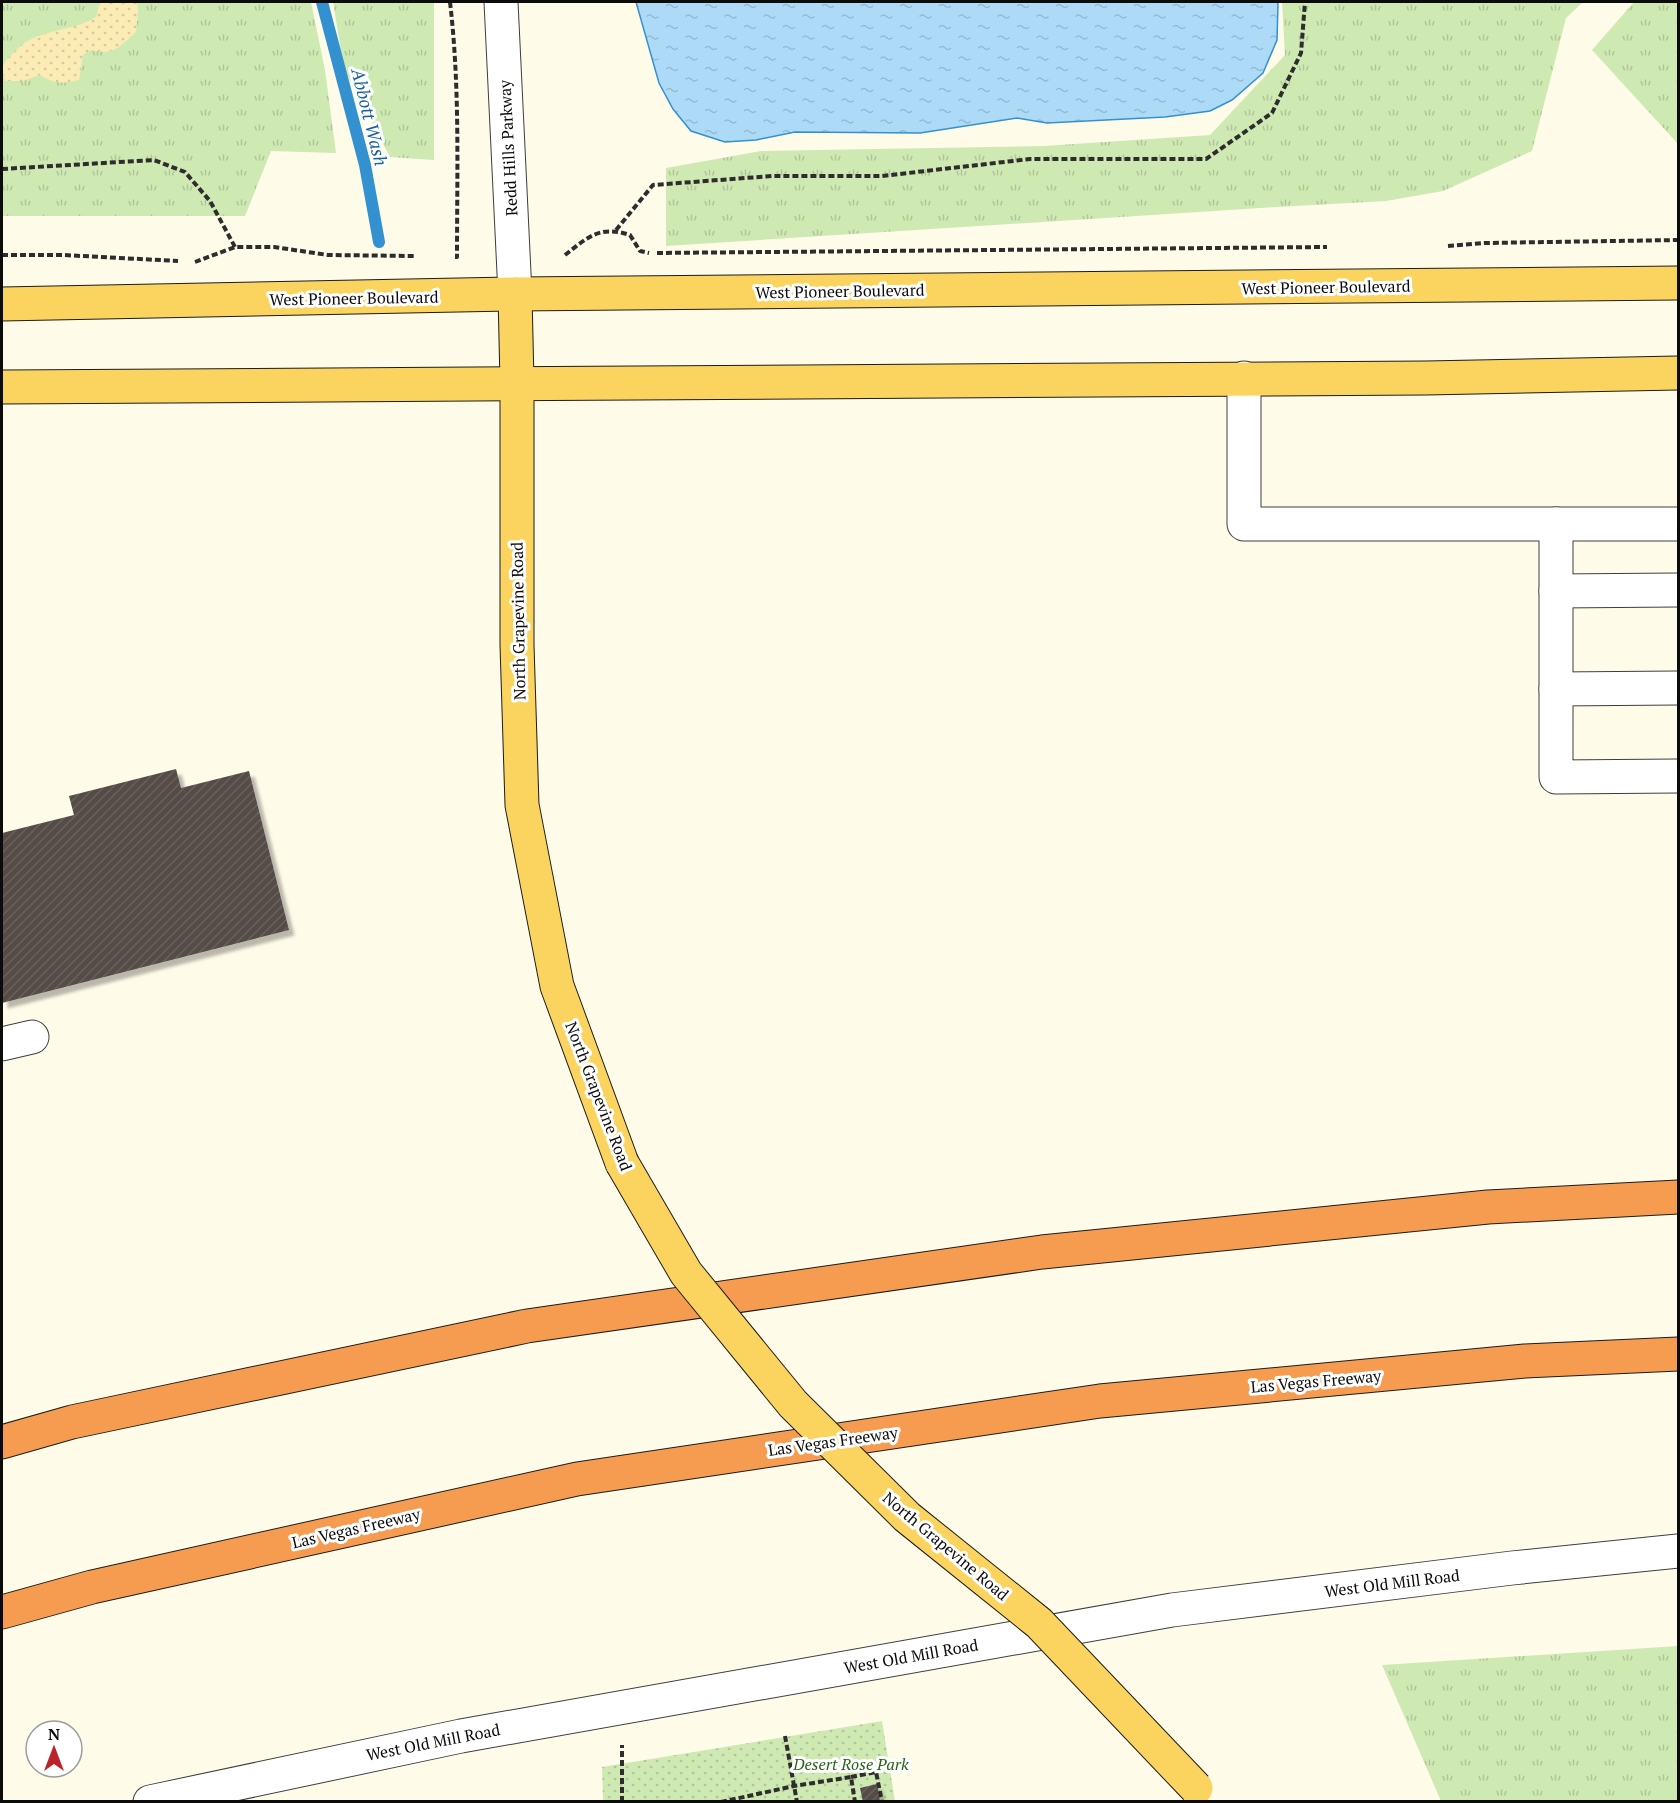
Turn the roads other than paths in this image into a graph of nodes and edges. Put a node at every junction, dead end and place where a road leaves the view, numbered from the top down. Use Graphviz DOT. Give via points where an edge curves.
graph roads {
  1 [pos="501,2"];
  2 [pos="1678,283"];
  3 [pos="515,294"];
  4 [pos="2,304"];
  5 [pos="1678,374"];
  6 [pos="1244,378"];
  7 [pos="517,383"];
  8 [pos="2,387"];
  9 [pos="1556,524"];
  10 [pos="1678,524"];
  11 [pos="1678,590"];
  12 [pos="1556,591"];
  13 [pos="1678,688"];
  14 [pos="1556,689"];
  15 [pos="1678,776"];
  16 [pos="1678,1197"];
  17 [pos="1678,1354"];
  18 [pos="2,1442"];
  19 [pos="1678,1551"];
  20 [pos="2,1612"];
  21 [pos="1200,1795"];
  22 [pos="150,1802"];
  1 -- 3 [label="street, Redd Hills Parkway"];
  2 -- 3 [label="main road, West Pioneer Boulevard"];
  3 -- 4 [label="main road, West Pioneer Boulevard"];
  3 -- 7 [label="main road, North Grapevine Road"];
  5 -- 6 [label="main road"];
  6 -- 7 [label="main road"];
  6 -- 9 [label="street" via="1244,524"];
  7 -- 8 [label="main road"];
  7 -- 21 [label="main road, North Grapevine Road, bridge" via="517,645 522,806 557,986 622,1163 686,1273 793,1404 907,1517 1039,1623"];
  9 -- 10 [label="street"];
  9 -- 12 [label="street"];
  11 -- 12 [label="street"];
  12 -- 14 [label="street"];
  13 -- 14 [label="street"];
  14 -- 15 [label="street" via="1556,777"];
  16 -- 18 [label="highway" via="1488,1208 1042,1252 550,1322 84,1420"];
  17 -- 20 [label="highway, Las Vegas Freeway" via="1525,1361 1100,1401 577,1479 92,1587"];
  19 -- 22 [label="street, West Old Mill Road" via="1172,1610 461,1736"];
}
